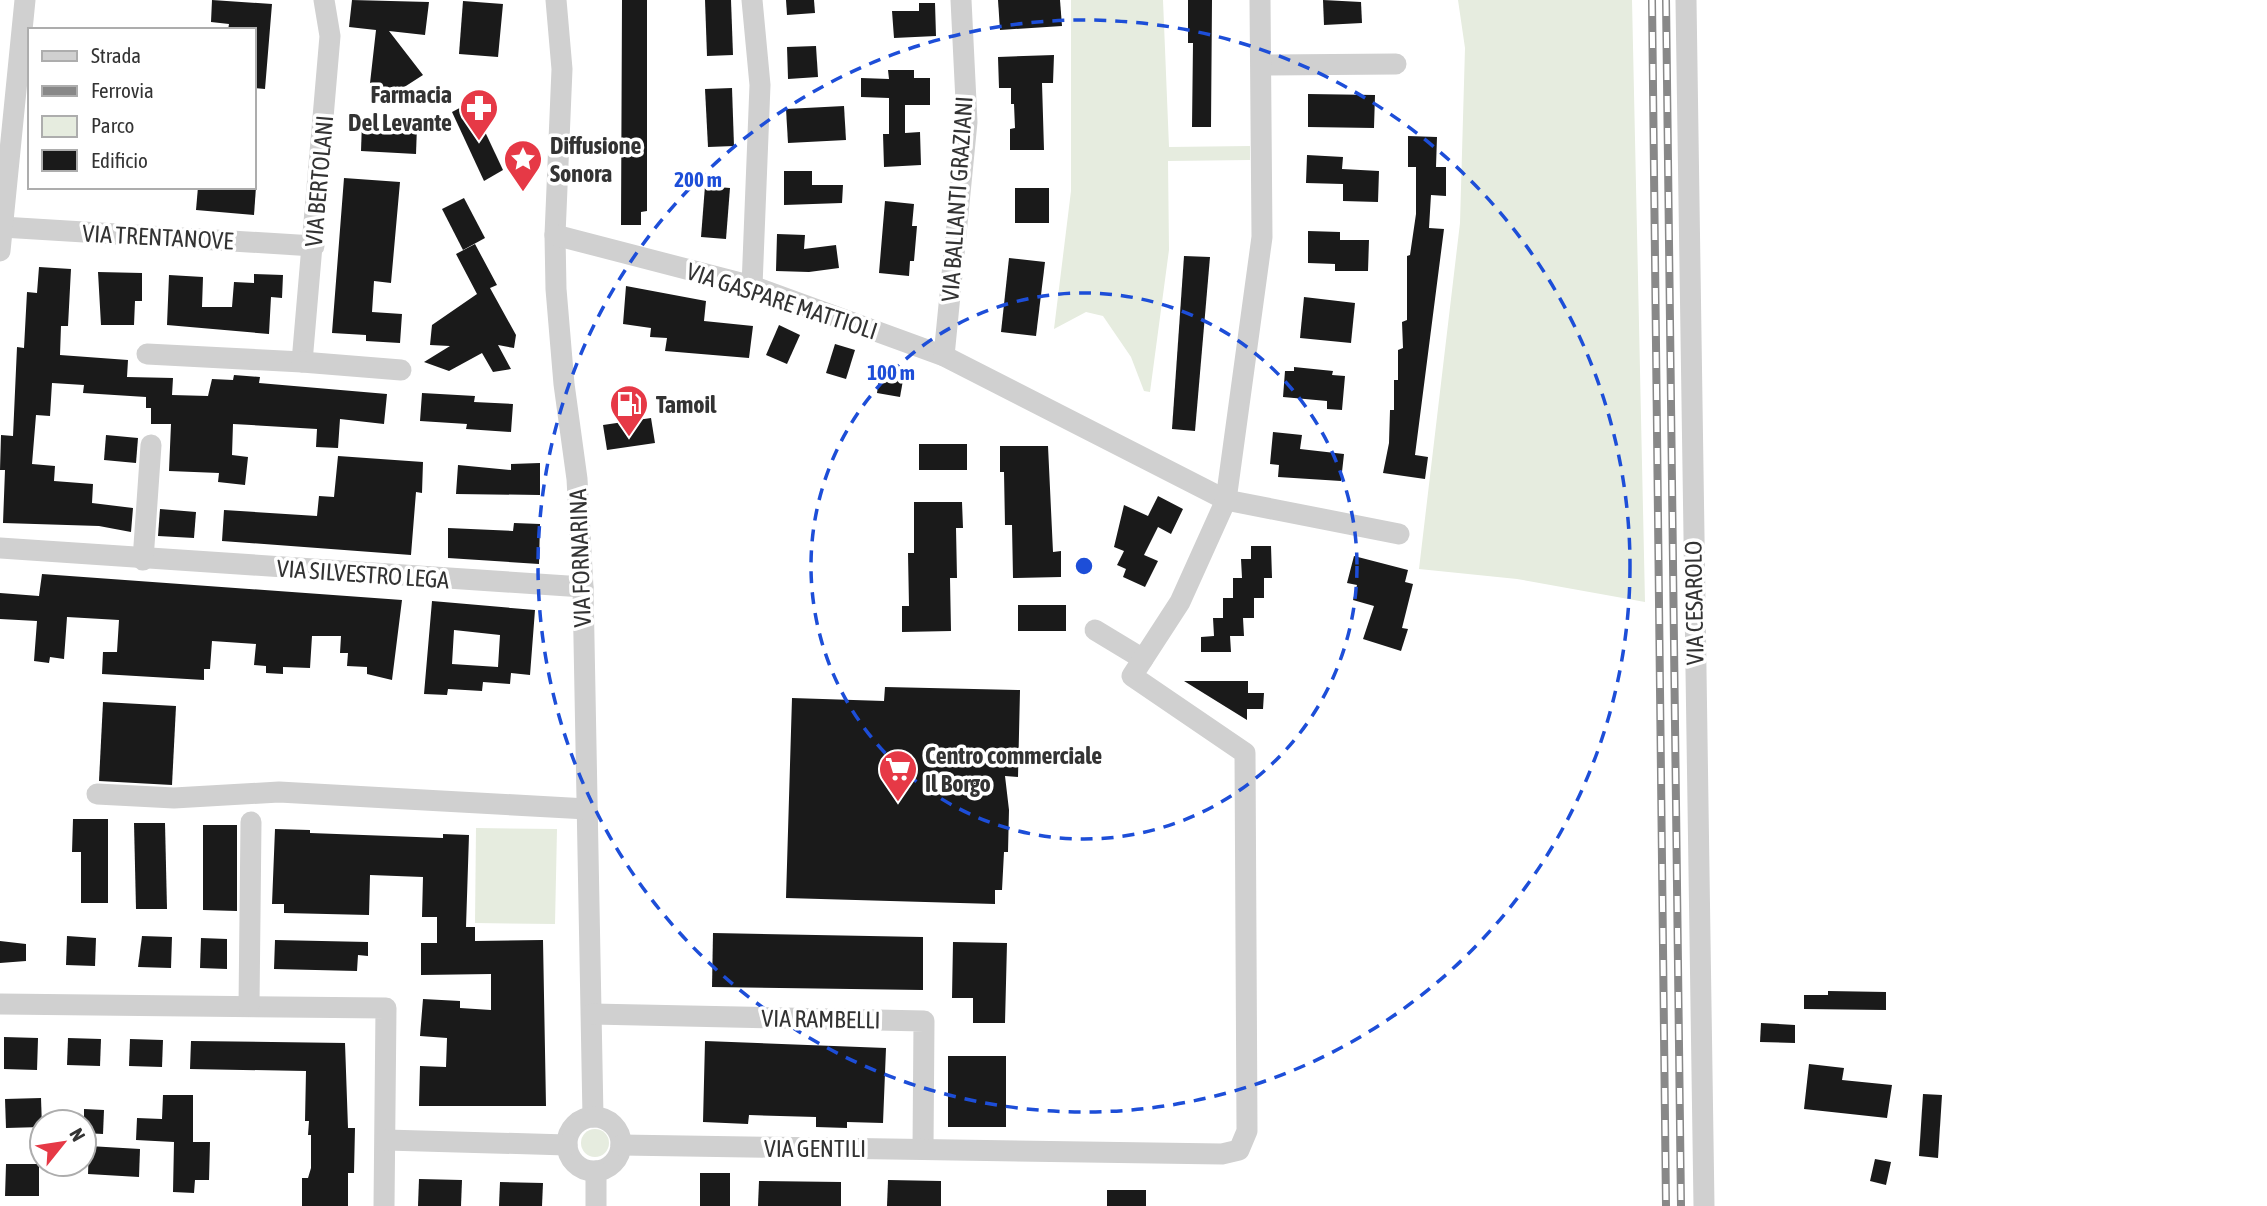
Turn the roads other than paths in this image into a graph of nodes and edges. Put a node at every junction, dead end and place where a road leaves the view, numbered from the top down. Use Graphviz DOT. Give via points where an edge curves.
graph roads {
  1 [pos="25,0"];
  2 [pos="324,0"];
  3 [pos="556,0"];
  4 [pos="752,0"];
  5 [pos="961,0"];
  6 [pos="1260,0"];
  7 [pos="1686,0"];
  8 [pos="1395,64"];
  9 [pos="1261,65"];
  10 [pos="2,227"];
  11 [pos="555,235"];
  12 [pos="314,246"];
  13 [pos="0,251"];
  14 [pos="752,286"];
  15 [pos="147,354"];
  16 [pos="944,356"];
  17 [pos="302,362"];
  18 [pos="401,370"];
  19 [pos="151,445"];
  20 [pos="1226,500"];
  21 [pos="1399,534"];
  22 [pos="0,548"];
  23 [pos="143,560"];
  24 [pos="583,587"];
  25 [pos="1095,630"];
  26 [pos="1137,668"];
  27 [pos="97,794"];
  28 [pos="587,809"];
  29 [pos="251,822"];
  30 [pos="0,1004"];
  31 [pos="250,1006"];
  32 [pos="592,1014"];
  33 [pos="593,1117"];
  34 [pos="386,1140"];
  35 [pos="567,1145"];
  36 [pos="621,1145"];
  37 [pos="923,1148"];
  38 [pos="596,1171"];
  39 [pos="384,1206"];
  40 [pos="596,1206"];
  41 [pos="1704,1206"];
  1 -- 10 [label="street"];
  2 -- 12 [label="street, VIA BERTOLANI" via="330,36"];
  3 -- 11 [label="street, VIA FORNARINA" via="562,69"];
  4 -- 14 [label="street" via="760,85"];
  5 -- 16 [label="street, VIA BALLANTI GRAZIANI" via="967,122"];
  6 -- 9 [label="street"];
  7 -- 41 [label="street, VIA CESAROLO"];
  8 -- 9 [label="street"];
  9 -- 20 [label="street" via="1262,237"];
  10 -- 12 [label="street, VIA TRENTANOVE"];
  10 -- 13 [label="street"];
  11 -- 14 [label="street, VIA GASPARE MATTIOLI"];
  11 -- 24 [label="street, VIA FORNARINA"];
  12 -- 17 [label="street, VIA BERTOLANI"];
  14 -- 16 [label="street, VIA GASPARE MATTIOLI"];
  15 -- 17 [label="street"];
  16 -- 20 [label="street, VIA GASPARE MATTIOLI"];
  17 -- 18 [label="street"];
  19 -- 23 [label="street"];
  20 -- 21 [label="street, VIA GASPARE MATTIOLI"];
  20 -- 26 [label="street" via="1180,602"];
  22 -- 23 [label="street, VIA SILVESTRO LEGA"];
  23 -- 24 [label="street, VIA SILVESTRO LEGA"];
  24 -- 28 [label="street, VIA FORNARINA"];
  25 -- 26 [label="street"];
  26 -- 37 [label="street, VIA GENTILI" via="1245,753 1247,1131 1239,1150 1222,1154"];
  27 -- 28 [label="street" via="174,798 279,792"];
  28 -- 32 [label="street, VIA FORNARINA"];
  29 -- 31 [label="street"];
  30 -- 31 [label="street"];
  31 -- 34 [label="street" via="386,1008"];
  32 -- 33 [label="street, VIA FORNARINA"];
  32 -- 37 [label="street, VIA RAMBELLI" via="924,1021"];
  33 -- 35 [label="street" via="572,1129"];
  33 -- 36 [label="street" via="610,1122"];
  34 -- 35 [label="street"];
  34 -- 39 [label="street"];
  35 -- 38 [label="street" via="573,1161"];
  36 -- 37 [label="street, VIA GENTILI"];
  36 -- 38 [label="street" via="616,1160"];
  38 -- 40 [label="street"];
}
